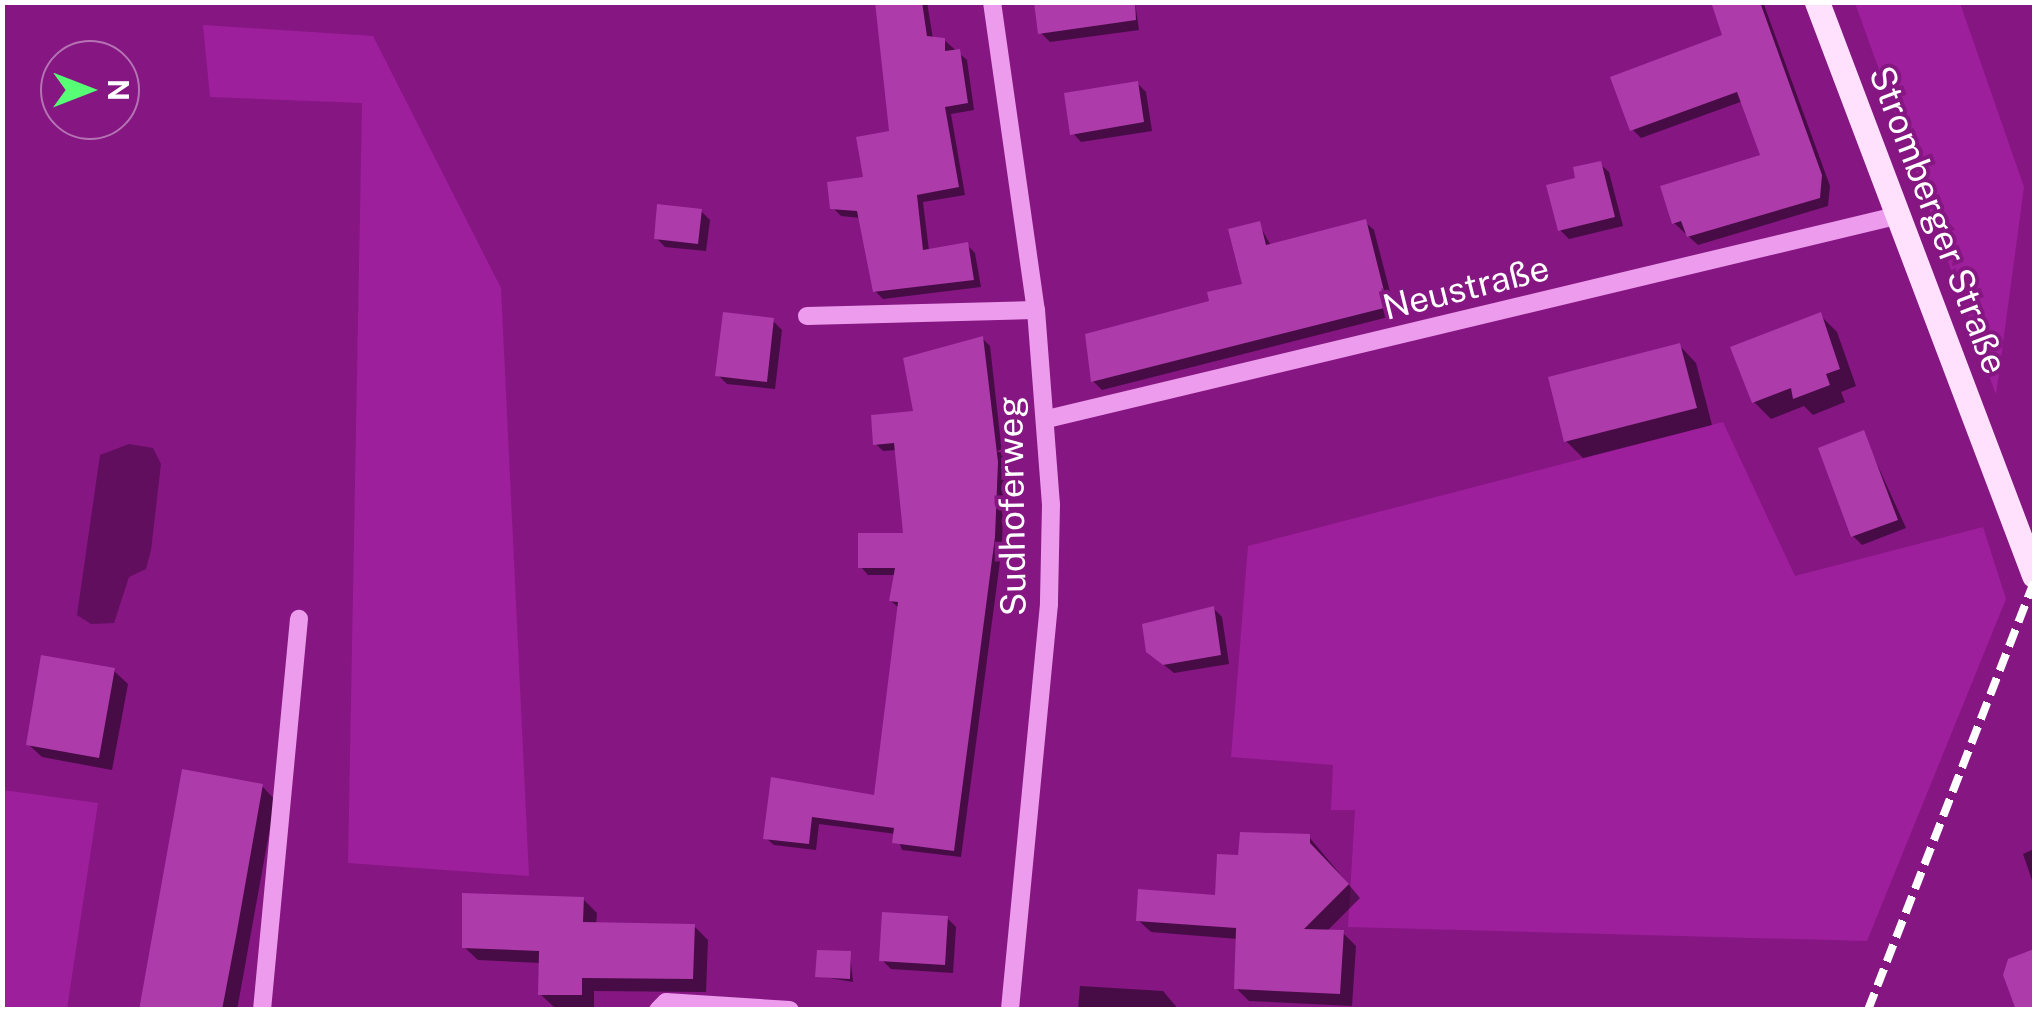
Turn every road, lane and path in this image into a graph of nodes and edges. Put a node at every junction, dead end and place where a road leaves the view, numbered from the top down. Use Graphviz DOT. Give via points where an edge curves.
graph roads {
  1 [pos="992,2"];
  2 [pos="1817,2"];
  3 [pos="1900,215"];
  4 [pos="1036,310"];
  5 [pos="807,316"];
  6 [pos="1047,419"];
  7 [pos="2034,575"];
  8 [pos="299,620"];
  9 [pos="262,1010"];
  10 [pos="658,1010"];
  11 [pos="790,1010"];
  12 [pos="1010,1010"];
  1 -- 4 [label="street, Sudhoferweg"];
  2 -- 3 [label="main road, Stromberger Straße"];
  3 -- 6 [label="street, Neustraße"];
  3 -- 7 [label="main road, Stromberger Straße"];
  4 -- 5 [label="street"];
  4 -- 6 [label="street, Sudhoferweg"];
  6 -- 12 [label="street, Sudhoferweg" via="1049,604"];
  8 -- 9 [label="street"];
  10 -- 11 [label="street" via="666,1002"];
}
